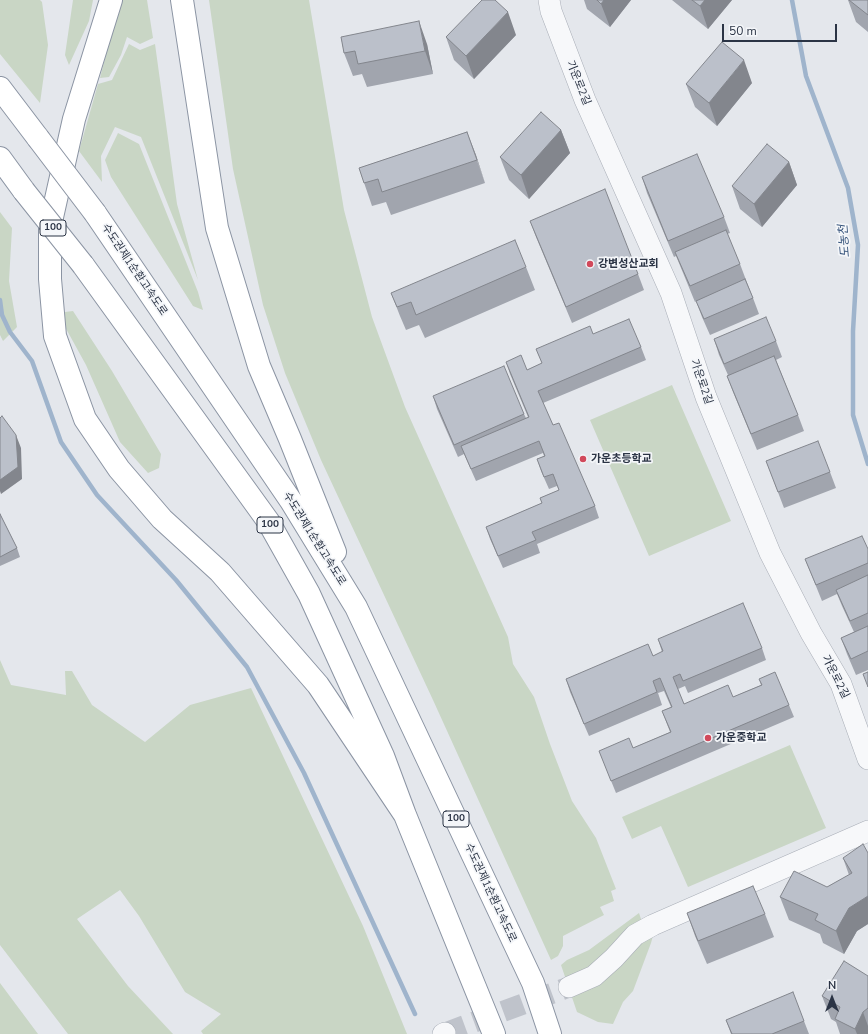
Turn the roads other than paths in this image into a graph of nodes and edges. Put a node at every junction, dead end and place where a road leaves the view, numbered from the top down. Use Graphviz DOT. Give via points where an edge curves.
graph roads {
  1 [pos="111,0"];
  2 [pos="182,0"];
  3 [pos="549,0"];
  4 [pos="0,88"];
  5 [pos="0,158"];
  6 [pos="356,607"];
  7 [pos="868,758"];
  8 [pos="405,815"];
  9 [pos="868,831"];
  10 [pos="569,987"];
  11 [pos="494,1034"];
  12 [pos="550,1034"];
  1 -- 8 [label="highway" via="74,118 50,226 50,279 55,336 85,419 119,469 162,519 220,572 318,685"];
  2 -- 6 [label="highway" via="217,228 259,366"];
  3 -- 7 [label="street, 가운로2길" via="585,100 671,293 706,397 768,546 811,633 841,684"];
  4 -- 6 [label="highway, 수도권제1순환고속도로 / 100, bridge" via="95,212 291,501"];
  5 -- 8 [label="highway, 100, bridge" via="83,265 268,521 312,601 383,756"];
  6 -- 12 [label="highway, 수도권제1순환고속도로 / 100" via="533,983"];
  8 -- 11 [label="highway, 100"];
  9 -- 10 [label="street" via="653,925 635,936 594,976"];
}
